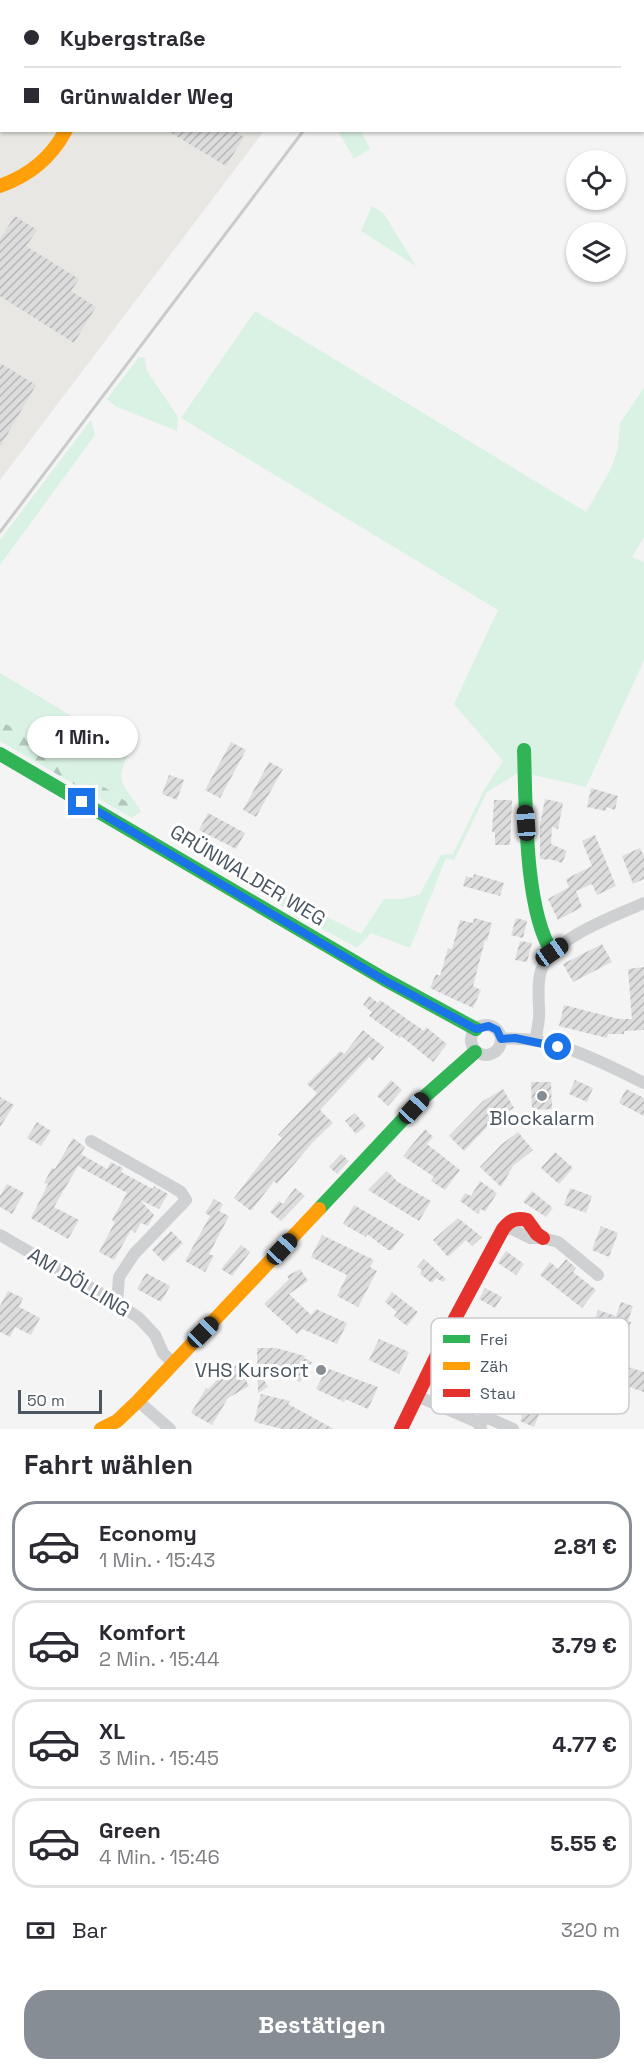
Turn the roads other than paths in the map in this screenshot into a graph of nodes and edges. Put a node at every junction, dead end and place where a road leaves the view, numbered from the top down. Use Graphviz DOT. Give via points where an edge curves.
graph roads {
  1 [pos="65,132"];
  2 [pos="0,186"];
  3 [pos="524,750"];
  4 [pos="0,754"];
  5 [pos="644,903"];
  6 [pos="552,952"];
  7 [pos="476,1029"];
  8 [pos="501,1039"];
  9 [pos="535,1041"];
  10 [pos="475,1052"];
  11 [pos="644,1083"];
  12 [pos="91,1141"];
  13 [pos="0,1235"];
  14 [pos="543,1238"];
  15 [pos="598,1275"];
  16 [pos="117,1303"];
  17 [pos="455,1318"];
  18 [pos="174,1364"];
  19 [pos="431,1367"];
  20 [pos="417,1396"];
  21 [pos="138,1401"];
  22 [pos="431,1403"];
  23 [pos="454,1414"];
  24 [pos="479,1426"];
  25 [pos="101,1429"];
  26 [pos="170,1429"];
  27 [pos="401,1429"];
  28 [pos="513,1429"];
  1 -- 2 [label="street" via="59,146 38,167"];
  3 -- 6 [label="street" via="534,903"];
  4 -- 7 [label="street, GRÜNWALDER WEG" via="384,980"];
  5 -- 6 [label="street"];
  6 -- 9 [label="street" via="540,973"];
  7 -- 8 [label="street" via="484,1025 493,1027"];
  7 -- 10 [label="street" via="471,1038"];
  8 -- 9 [label="street"];
  8 -- 10 [label="street" via="492,1054"];
  9 -- 11 [label="street" via="597,1060"];
  10 -- 18 [label="street" via="422,1099"];
  12 -- 16 [label="street" via="181,1192 186,1200 134,1254 119,1277"];
  13 -- 16 [label="street, AM DÖLLING"];
  14 -- 15 [label="street" via="558,1242"];
  14 -- 17 [label="street" via="527,1220 509,1221"];
  16 -- 18 [label="street, AM DÖLLING" via="147,1326"];
  18 -- 21 [label="street"];
  19 -- 20 [label="street"];
  20 -- 22 [label="street"];
  20 -- 27 [label="street"];
  21 -- 25 [label="street" via="117,1421"];
  21 -- 26 [label="street"];
  23 -- 24 [label="street"];
  24 -- 28 [label="street" via="488,1418"];
}
